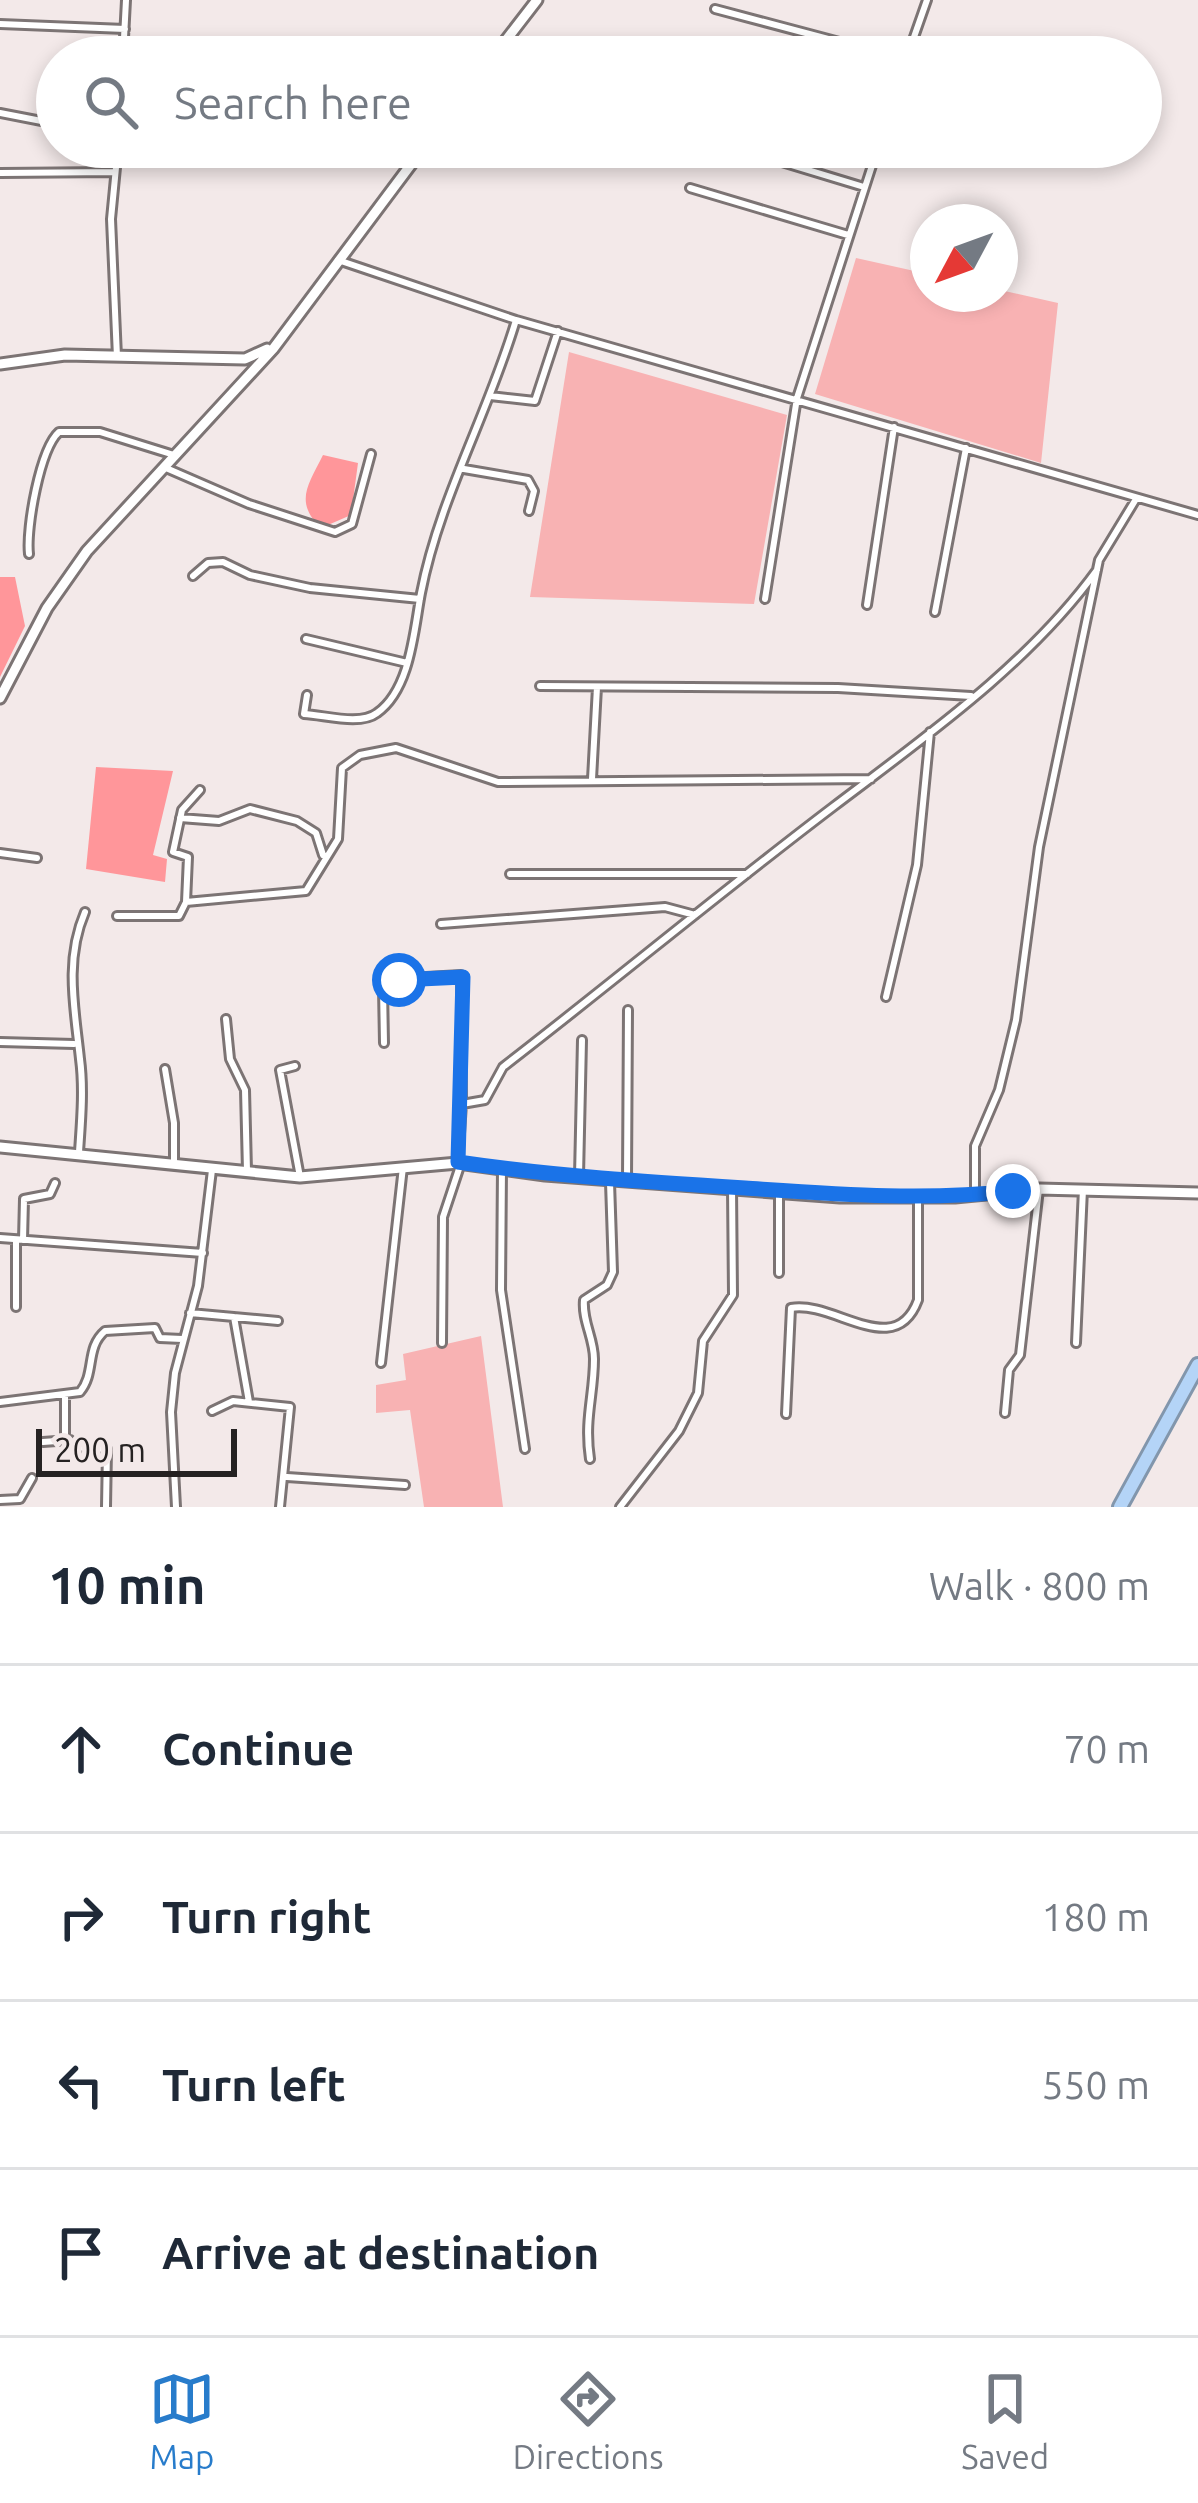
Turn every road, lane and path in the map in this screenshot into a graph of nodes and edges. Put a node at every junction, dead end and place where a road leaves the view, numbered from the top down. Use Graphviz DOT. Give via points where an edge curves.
graph roads {
  1 [pos="126,0"];
  2 [pos="536,0"];
  3 [pos="927,0"];
  4 [pos="716,9"];
  5 [pos="0,24"];
  6 [pos="125,29"];
  7 [pos="125,36"];
  8 [pos="509,36"];
  9 [pos="817,36"];
  10 [pos="915,36"];
  11 [pos="0,113"];
  12 [pos="36,120"];
  13 [pos="116,168"];
  14 [pos="409,168"];
  15 [pos="802,168"];
  16 [pos="871,168"];
  17 [pos="116,172"];
  18 [pos="0,173"];
  19 [pos="865,187"];
  20 [pos="690,188"];
  21 [pos="848,235"];
  22 [pos="338,260"];
  23 [pos="516,320"];
  24 [pos="559,331"];
  25 [pos="278,341"];
  26 [pos="117,357"];
  27 [pos="0,364"];
  28 [pos="490,396"];
  29 [pos="797,398"];
  30 [pos="895,427"];
  31 [pos="966,448"];
  32 [pos="371,454"];
  33 [pos="174,455"];
  34 [pos="163,466"];
  35 [pos="463,469"];
  36 [pos="1137,498"];
  37 [pos="530,511"];
  38 [pos="1196,513"];
  39 [pos="29,554"];
  40 [pos="1097,570"];
  41 [pos="193,576"];
  42 [pos="765,598"];
  43 [pos="420,599"];
  44 [pos="867,605"];
  45 [pos="935,612"];
  46 [pos="306,639"];
  47 [pos="407,663"];
  48 [pos="540,686"];
  49 [pos="597,687"];
  50 [pos="307,695"];
  51 [pos="971,696"];
  52 [pos="0,698"];
  53 [pos="930,732"];
  54 [pos="592,779"];
  55 [pos="874,779"];
  56 [pos="200,790"];
  57 [pos="180,818"];
  58 [pos="0,853"];
  59 [pos="37,858"];
  60 [pos="322,858"];
  61 [pos="511,874"];
  62 [pos="748,874"];
  63 [pos="186,902"];
  64 [pos="85,912"];
  65 [pos="695,915"];
  66 [pos="117,916"];
  67 [pos="441,924"];
  68 [pos="886,997"];
  69 [pos="628,1010"];
  70 [pos="226,1019"];
  71 [pos="582,1040"];
  72 [pos="0,1042"];
  73 [pos="384,1043"];
  74 [pos="76,1044"];
  75 [pos="295,1066"];
  76 [pos="165,1070"];
  77 [pos="462,1104"];
  78 [pos="0,1147"];
  79 [pos="79,1152"];
  80 [pos="460,1163"];
  81 [pos="174,1166"];
  82 [pos="403,1167"];
  83 [pos="502,1168"];
  84 [pos="212,1170"];
  85 [pos="248,1174"];
  86 [pos="579,1176"];
  87 [pos="300,1177"];
  88 [pos="610,1178"];
  89 [pos="627,1180"];
  90 [pos="55,1183"];
  91 [pos="732,1187"];
  92 [pos="1039,1189"];
  93 [pos="779,1190"];
  94 [pos="1083,1190"];
  95 [pos="1198,1193"];
  96 [pos="975,1196"];
  97 [pos="918,1198"];
  98 [pos="0,1238"];
  99 [pos="20,1240"];
  100 [pos="203,1253"];
  101 [pos="778,1273"];
  102 [pos="16,1306"];
  103 [pos="190,1312"];
  104 [pos="234,1317"];
  105 [pos="278,1322"];
  106 [pos="182,1339"];
  107 [pos="442,1343"];
  108 [pos="1076,1343"];
  109 [pos="381,1363"];
  110 [pos="1198,1365"];
  111 [pos="65,1396"];
  112 [pos="0,1402"];
  113 [pos="249,1402"];
  114 [pos="212,1411"];
  115 [pos="1005,1413"];
  116 [pos="786,1414"];
  117 [pos="65,1441"];
  118 [pos="44,1442"];
  119 [pos="525,1449"];
  120 [pos="590,1459"];
  121 [pos="287,1477"];
  122 [pos="32,1478"];
  123 [pos="405,1485"];
  124 [pos="0,1500"];
  125 [pos="106,1507"];
  126 [pos="176,1507"];
  127 [pos="280,1507"];
  128 [pos="620,1507"];
  129 [pos="1120,1507"];
  1 -- 6 [label="street"];
  2 -- 8 [label="street"];
  3 -- 10 [label="street"];
  4 -- 9 [label="street"];
  5 -- 6 [label="street"];
  6 -- 7 [label="street"];
  11 -- 12 [label="street"];
  13 -- 17 [label="street"];
  14 -- 22 [label="street"];
  15 -- 19 [label="street"];
  16 -- 19 [label="street"];
  17 -- 18 [label="street"];
  17 -- 26 [label="street"];
  19 -- 21 [label="street"];
  20 -- 21 [label="street"];
  21 -- 29 [label="street"];
  22 -- 23 [label="street"];
  22 -- 25 [label="street"];
  23 -- 24 [label="street"];
  23 -- 28 [label="street"];
  24 -- 28 [label="street" via="535,401"];
  24 -- 29 [label="street"];
  25 -- 26 [label="street" via="252,358"];
  25 -- 33 [label="street"];
  26 -- 27 [label="street"];
  28 -- 35 [label="street"];
  29 -- 30 [label="street"];
  29 -- 42 [label="street"];
  30 -- 31 [label="street"];
  30 -- 44 [label="street"];
  31 -- 36 [label="street"];
  31 -- 45 [label="street"];
  32 -- 34 [label="street" via="357,514 334,532"];
  33 -- 34 [label="street"];
  33 -- 39 [label="street" via="100,432 54,435 28,524"];
  34 -- 52 [label="street" via="74,568"];
  35 -- 37 [label="street" via="528,480"];
  35 -- 43 [label="street"];
  36 -- 38 [label="street"];
  36 -- 40 [label="street"];
  40 -- 51 [label="street" via="1048,628"];
  40 -- 96 [label="street" via="1039,847 1016,1020 976,1146"];
  41 -- 43 [label="street" via="223,562 302,586"];
  43 -- 47 [label="street"];
  46 -- 47 [label="street"];
  47 -- 50 [label="street" via="374,716 304,714"];
  48 -- 49 [label="street"];
  49 -- 51 [label="street"];
  49 -- 54 [label="street"];
  51 -- 53 [label="street"];
  53 -- 55 [label="street"];
  53 -- 68 [label="street" via="917,865"];
  54 -- 55 [label="street"];
  54 -- 60 [label="street" via="498,782 400,749 360,755 342,768 338,839"];
  55 -- 62 [label="street"];
  56 -- 57 [label="street"];
  57 -- 60 [label="street" via="218,821 250,809 297,821 320,840"];
  57 -- 63 [label="street" via="173,852 188,857"];
  58 -- 59 [label="street"];
  60 -- 63 [label="street" via="303,893"];
  61 -- 62 [label="street"];
  62 -- 65 [label="street"];
  63 -- 66 [label="street" via="178,916"];
  64 -- 74 [label="street" via="73,975"];
  65 -- 67 [label="street" via="665,907"];
  65 -- 77 [label="street" via="503,1067 484,1100"];
  69 -- 89 [label="street"];
  70 -- 85 [label="street" via="230,1058 245,1090"];
  71 -- 86 [label="street"];
  72 -- 74 [label="street"];
  73 -- 77 [label="street" via="383,988 461,975"];
  74 -- 79 [label="street"];
  75 -- 87 [label="street" via="280,1070"];
  76 -- 81 [label="street"];
  77 -- 80 [label="street"];
  78 -- 79 [label="street"];
  79 -- 81 [label="street"];
  80 -- 82 [label="street"];
  80 -- 83 [label="street"];
  80 -- 107 [label="street" via="443,1217"];
  81 -- 84 [label="street"];
  82 -- 87 [label="street"];
  82 -- 109 [label="street"];
  83 -- 86 [label="street"];
  83 -- 119 [label="street" via="501,1290"];
  84 -- 85 [label="street"];
  84 -- 100 [label="street"];
  85 -- 87 [label="street"];
  86 -- 88 [label="street"];
  88 -- 89 [label="street"];
  88 -- 120 [label="street" via="613,1272 584,1300 583,1314 594,1347"];
  89 -- 91 [label="street"];
  90 -- 99 [label="street" via="50,1194 24,1199"];
  91 -- 93 [label="street"];
  91 -- 128 [label="street" via="733,1295 706,1333 693,1404"];
  92 -- 94 [label="street"];
  92 -- 96 [label="street"];
  92 -- 115 [label="street" via="1021,1355 1009,1370"];
  93 -- 97 [label="street"];
  93 -- 101 [label="street"];
  94 -- 95 [label="street"];
  94 -- 108 [label="street"];
  96 -- 97 [label="street"];
  97 -- 116 [label="street" via="914,1312 902,1325 876,1329 791,1308"];
  98 -- 99 [label="street"];
  99 -- 100 [label="street"];
  99 -- 102 [label="street"];
  100 -- 103 [label="street"];
  103 -- 104 [label="street"];
  103 -- 106 [label="street"];
  104 -- 105 [label="street"];
  104 -- 113 [label="street"];
  106 -- 111 [label="street" via="159,1337 154,1328 103,1332 87,1384"];
  106 -- 126 [label="street" via="171,1412"];
  110 -- 129 [label="highway"];
  111 -- 112 [label="street"];
  111 -- 117 [label="street"];
  113 -- 114 [label="street"];
  113 -- 121 [label="street" via="290,1407"];
  117 -- 118 [label="street"];
  117 -- 125 [label="street" via="107,1449"];
  121 -- 123 [label="street"];
  121 -- 127 [label="street"];
  122 -- 124 [label="street" via="20,1499"];
}
